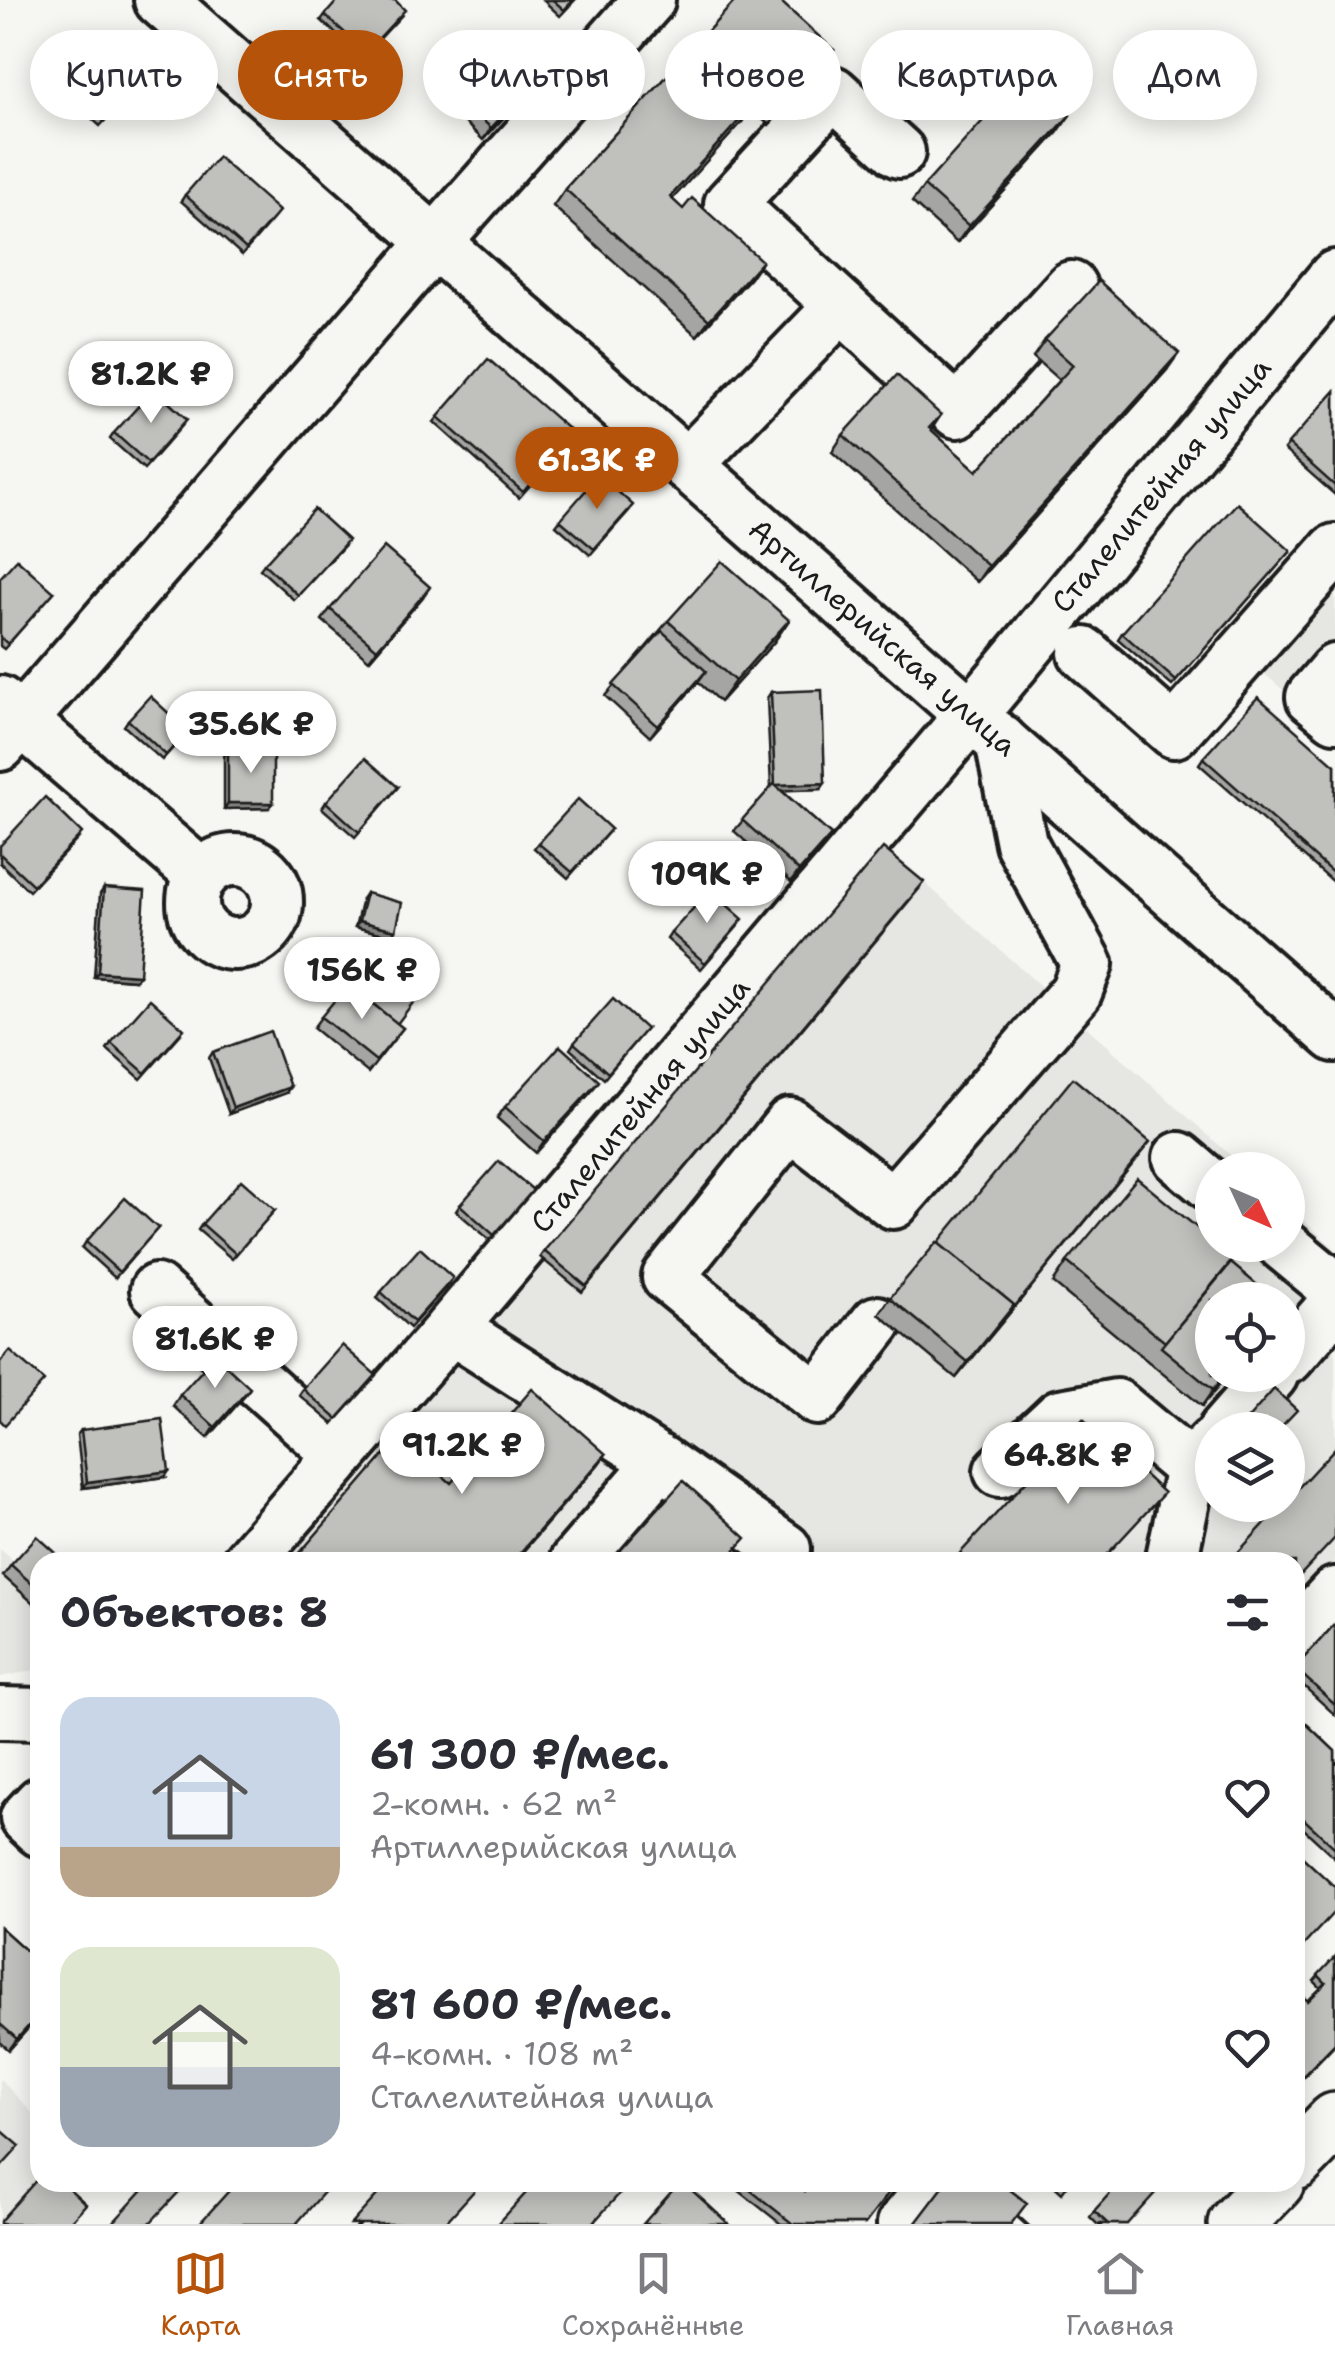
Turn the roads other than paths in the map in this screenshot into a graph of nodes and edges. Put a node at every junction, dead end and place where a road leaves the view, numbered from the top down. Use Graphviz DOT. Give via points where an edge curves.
graph roads {
  1 [pos="160,0"];
  2 [pos="649,0"];
  3 [pos="900,152"];
  4 [pos="434,243"];
  5 [pos="1335,276"];
  6 [pos="1071,287"];
  7 [pos="841,306"];
  8 [pos="687,465"];
  9 [pos="1335,550"];
  10 [pos="1084,653"];
  11 [pos="1335,670"];
  12 [pos="1335,716"];
  13 [pos="7,722"];
  14 [pos="986,728"];
  15 [pos="202,876"];
  16 [pos="1331,1024"];
  17 [pos="1304,1262"];
  18 [pos="1335,1288"];
  19 [pos="156,1290"];
  20 [pos="1335,1304"];
  21 [pos="878,1322"];
  22 [pos="452,1328"];
  23 [pos="1305,1338"];
  24 [pos="1257,1392"];
  25 [pos="1240,1412"];
  26 [pos="1195,1452"];
  27 [pos="340,1456"];
  28 [pos="661,1462"];
  29 [pos="1000,1471"];
  30 [pos="1195,1481"];
  31 [pos="257,1552"];
  32 [pos="584,1552"];
  33 [pos="782,1552"];
  34 [pos="1175,1552"];
  35 [pos="1335,1592"];
  36 [pos="1305,1625"];
  37 [pos="1305,1710"];
  38 [pos="0,1713"];
  39 [pos="30,1714"];
  40 [pos="1335,1736"];
  41 [pos="1305,1847"];
  42 [pos="1335,1875"];
  43 [pos="1335,1938"];
  44 [pos="1305,1970"];
  45 [pos="1335,2120"];
  46 [pos="1305,2152"];
  47 [pos="205,2192"];
  48 [pos="352,2192"];
  49 [pos="502,2192"];
  50 [pos="644,2192"];
  51 [pos="715,2192"];
  52 [pos="929,2192"];
  53 [pos="1031,2192"];
  54 [pos="1096,2192"];
  55 [pos="1266,2192"];
  56 [pos="176,2224"];
  57 [pos="324,2224"];
  58 [pos="474,2224"];
  59 [pos="616,2224"];
  60 [pos="755,2224"];
  61 [pos="902,2224"];
  62 [pos="1065,2224"];
  63 [pos="1236,2224"];
  1 -- 4 [label="street, Артиллерийская улица"];
  2 -- 4 [label="street"];
  3 -- 7 [label="street" via="833,92 730,204"];
  4 -- 8 [label="street, Артиллерийская улица"];
  4 -- 13 [label="street"];
  5 -- 14 [label="street, Сталелитейная улица"];
  6 -- 7 [label="street" via="957,412"];
  7 -- 8 [label="street"];
  8 -- 14 [label="street, Артиллерийская улица"];
  9 -- 10 [label="street" via="1174,732"];
  11 -- 12 [label="street" via="1312,697"];
  13 -- 15 [label="street"];
  14 -- 16 [label="street, Артиллерийская улица"];
  14 -- 21 [label="street" via="1022,843 1087,964 1076,992 893,1203 790,1124 668,1277 817,1399"];
  14 -- 22 [label="street, Сталелитейная улица"];
  17 -- 18 [label="street"];
  19 -- 27 [label="street"];
  20 -- 23 [label="street"];
  22 -- 27 [label="street, Сталелитейная улица"];
  22 -- 28 [label="street"];
  24 -- 25 [label="street"];
  26 -- 29 [label="street" via="1116,1405 1060,1414"];
  27 -- 31 [label="street, Сталелитейная улица"];
  28 -- 32 [label="street"];
  28 -- 33 [label="street"];
  30 -- 34 [label="street"];
  35 -- 36 [label="street"];
  37 -- 40 [label="street"];
  38 -- 39 [label="street"];
  41 -- 42 [label="street"];
  43 -- 44 [label="street"];
  45 -- 46 [label="main road"];
  47 -- 56 [label="street"];
  48 -- 57 [label="street"];
  49 -- 58 [label="street"];
  50 -- 59 [label="street"];
  51 -- 60 [label="street"];
  52 -- 61 [label="street"];
  53 -- 62 [label="street"];
  54 -- 62 [label="street"];
  55 -- 63 [label="main road"];
}
